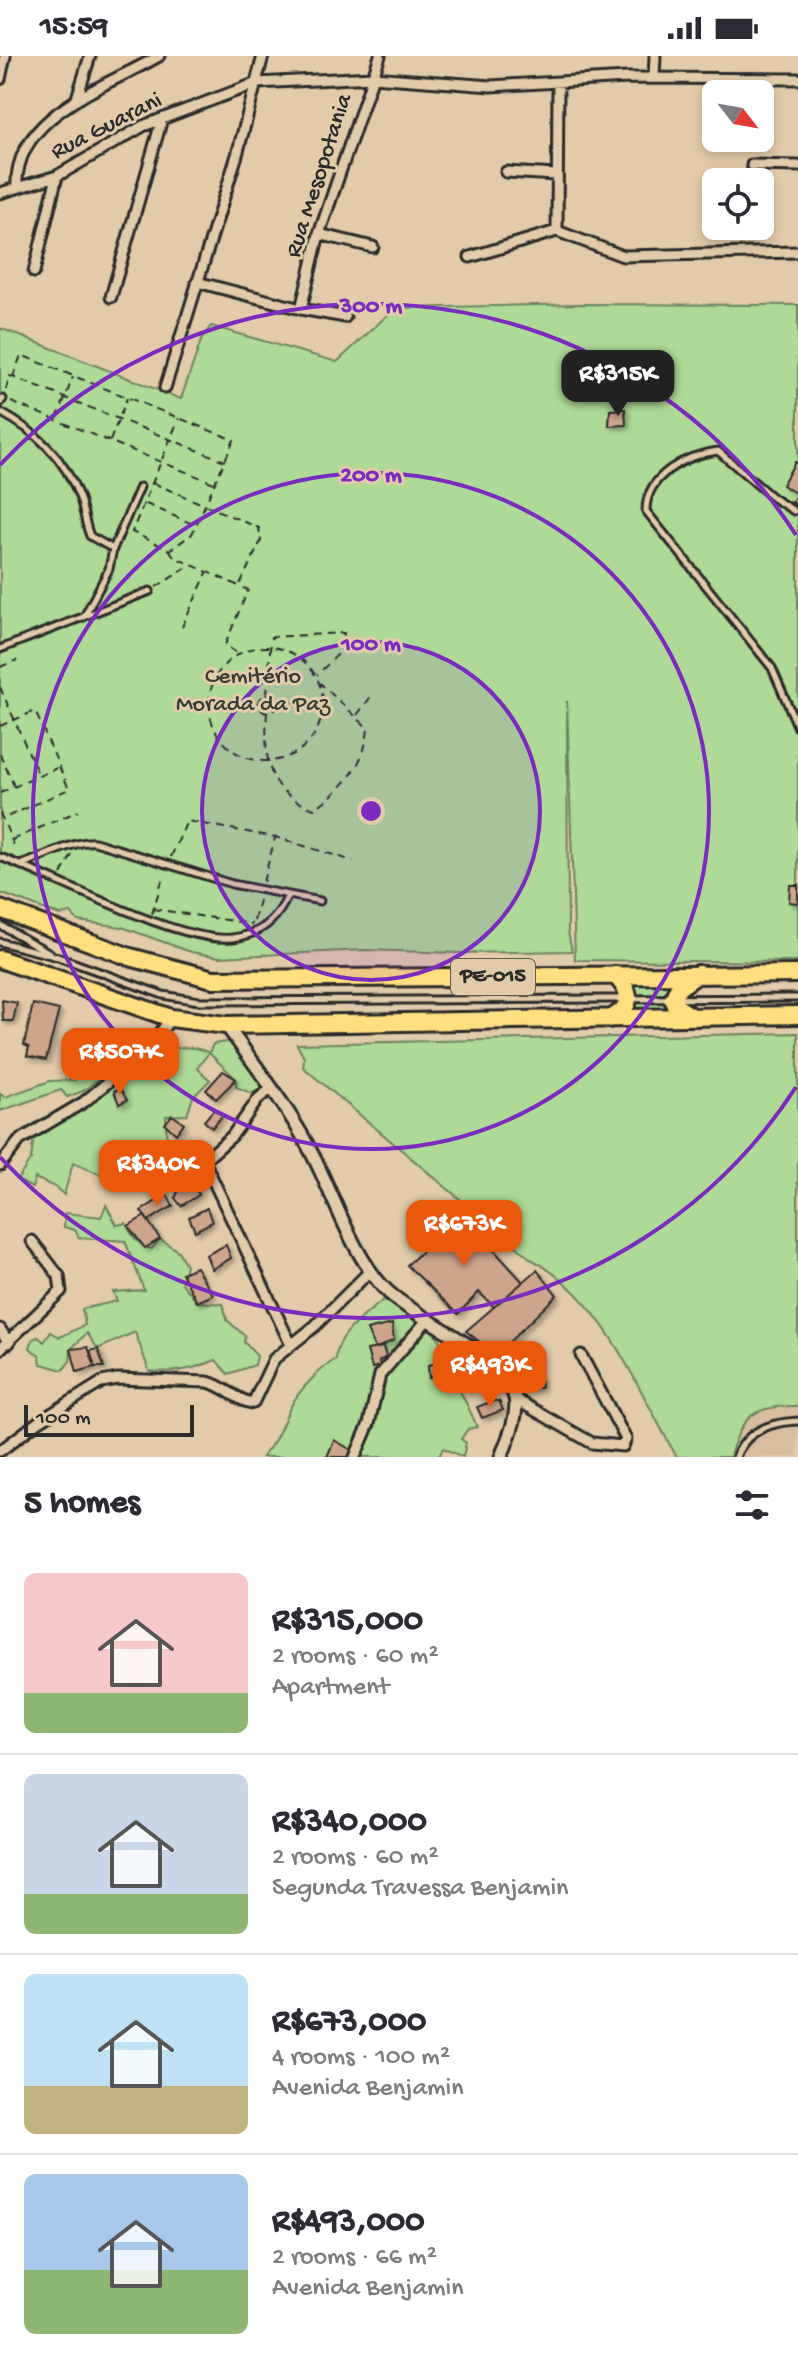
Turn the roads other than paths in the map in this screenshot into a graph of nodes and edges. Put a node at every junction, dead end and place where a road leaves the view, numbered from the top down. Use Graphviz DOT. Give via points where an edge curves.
graph roads {
  1 [pos="5,56"];
  2 [pos="90,56"];
  3 [pos="159,56"];
  4 [pos="263,56"];
  5 [pos="380,56"];
  6 [pos="655,56"];
  7 [pos="373,77"];
  8 [pos="654,78"];
  9 [pos="0,79"];
  10 [pos="798,79"];
  11 [pos="257,83"];
  12 [pos="558,84"];
  13 [pos="77,98"];
  14 [pos="162,119"];
  15 [pos="752,165"];
  16 [pos="798,166"];
  17 [pos="506,172"];
  18 [pos="556,175"];
  19 [pos="57,176"];
  20 [pos="17,187"];
  21 [pos="0,193"];
  22 [pos="557,231"];
  23 [pos="319,234"];
  24 [pos="373,247"];
  25 [pos="798,252"];
  26 [pos="470,257"];
  27 [pos="34,272"];
  28 [pos="197,282"];
  29 [pos="111,297"];
  30 [pos="301,309"];
  31 [pos="345,317"];
  32 [pos="165,388"];
  33 [pos="0,412"];
  34 [pos="140,487"];
  35 [pos="794,511"];
  36 [pos="113,549"];
  37 [pos="150,591"];
  38 [pos="84,617"];
  39 [pos="0,649"];
  40 [pos="798,728"];
  41 [pos="0,857"];
  42 [pos="23,864"];
  43 [pos="288,895"];
  44 [pos="320,901"];
  45 [pos="0,909"];
  46 [pos="0,925"];
  47 [pos="0,942"];
  48 [pos="58,957"];
  49 [pos="0,959"];
  50 [pos="699,974"];
  51 [pos="798,974"];
  52 [pos="615,975"];
  53 [pos="798,998"];
  54 [pos="630,999"];
  55 [pos="673,999"];
  56 [pos="798,1015"];
  57 [pos="691,1016"];
  58 [pos="171,1018"];
  59 [pos="609,1020"];
  60 [pos="226,1025"];
  61 [pos="271,1089"];
  62 [pos="0,1165"];
  63 [pos="32,1241"];
  64 [pos="370,1271"];
  65 [pos="428,1319"];
  66 [pos="0,1329"];
  67 [pos="291,1345"];
  68 [pos="4,1346"];
  69 [pos="581,1355"];
  70 [pos="515,1399"];
  71 [pos="798,1421"];
  72 [pos="0,1451"];
  73 [pos="355,1457"];
  74 [pos="501,1457"];
  75 [pos="736,1457"];
  1 -- 9 [label="street"];
  2 -- 13 [label="street"];
  3 -- 13 [label="street"];
  4 -- 11 [label="street"];
  5 -- 7 [label="street, Rua Mesopotania"];
  6 -- 8 [label="street"];
  7 -- 11 [label="street, Rua Guarani"];
  7 -- 12 [label="street, Rua Guarani" via="491,86"];
  7 -- 23 [label="street, Rua Mesopotania"];
  8 -- 10 [label="street, Rua Guarani"];
  8 -- 12 [label="street, Rua Guarani"];
  11 -- 14 [label="street, Rua Guarani"];
  11 -- 28 [label="street"];
  12 -- 18 [label="street"];
  13 -- 20 [label="street" via="37,134 18,168"];
  14 -- 19 [label="street, Rua Guarani"];
  14 -- 29 [label="street"];
  15 -- 16 [label="street"];
  17 -- 18 [label="street"];
  18 -- 22 [label="street"];
  19 -- 20 [label="street, Rua Guarani"];
  19 -- 27 [label="street"];
  20 -- 21 [label="street, Rua Guarani"];
  22 -- 25 [label="street" via="623,256"];
  22 -- 26 [label="street"];
  23 -- 24 [label="street"];
  23 -- 30 [label="street, Rua Mesopotania"];
  28 -- 30 [label="street"];
  28 -- 32 [label="street"];
  30 -- 31 [label="street"];
  33 -- 36 [label="lane" via="50,447 77,490 90,536"];
  34 -- 36 [label="lane"];
  35 -- 40 [label="lane" via="718,451 694,454 661,475 646,495 646,511 772,668"];
  36 -- 38 [label="lane" via="109,569"];
  37 -- 38 [label="lane"];
  38 -- 39 [label="lane"];
  41 -- 42 [label="lane"];
  42 -- 43 [label="lane" via="82,841"];
  42 -- 43 [label="lane" via="202,935 234,938 259,931 282,909"];
  43 -- 44 [label="lane"];
  45 -- 52 [label="highway, PE-015" via="151,964 213,979"];
  46 -- 48 [label="lane"];
  47 -- 48 [label="lane"];
  48 -- 54 [label="lane" via="163,995 199,1001"];
  49 -- 58 [label="highway, PE-015"];
  50 -- 51 [label="highway, PE-015"];
  50 -- 52 [label="highway, PE-015"];
  50 -- 55 [label="highway" via="678,988"];
  52 -- 54 [label="highway"];
  53 -- 55 [label="lane"];
  54 -- 55 [label="lane"];
  54 -- 59 [label="highway"];
  55 -- 57 [label="highway"];
  56 -- 57 [label="highway, PE-015"];
  57 -- 59 [label="highway, PE-015"];
  58 -- 60 [label="highway, PE-015"];
  58 -- 62 [label="street" via="148,1049 84,1102 20,1140"];
  59 -- 60 [label="highway, PE-015"];
  60 -- 61 [label="street"];
  61 -- 64 [label="street" via="307,1144"];
  61 -- 67 [label="street" via="204,1161"];
  63 -- 68 [label="street" via="62,1285 57,1297"];
  64 -- 65 [label="street" via="386,1290"];
  64 -- 67 [label="street"];
  65 -- 70 [label="street" via="488,1362"];
  65 -- 73 [label="street" via="380,1375"];
  66 -- 68 [label="street"];
  67 -- 72 [label="street" via="270,1364 251,1404 208,1382 117,1379 81,1394"];
  69 -- 70 [label="street" via="626,1439 623,1446 592,1443"];
  70 -- 74 [label="street"];
  71 -- 75 [label="lane" via="754,1432"];
}
